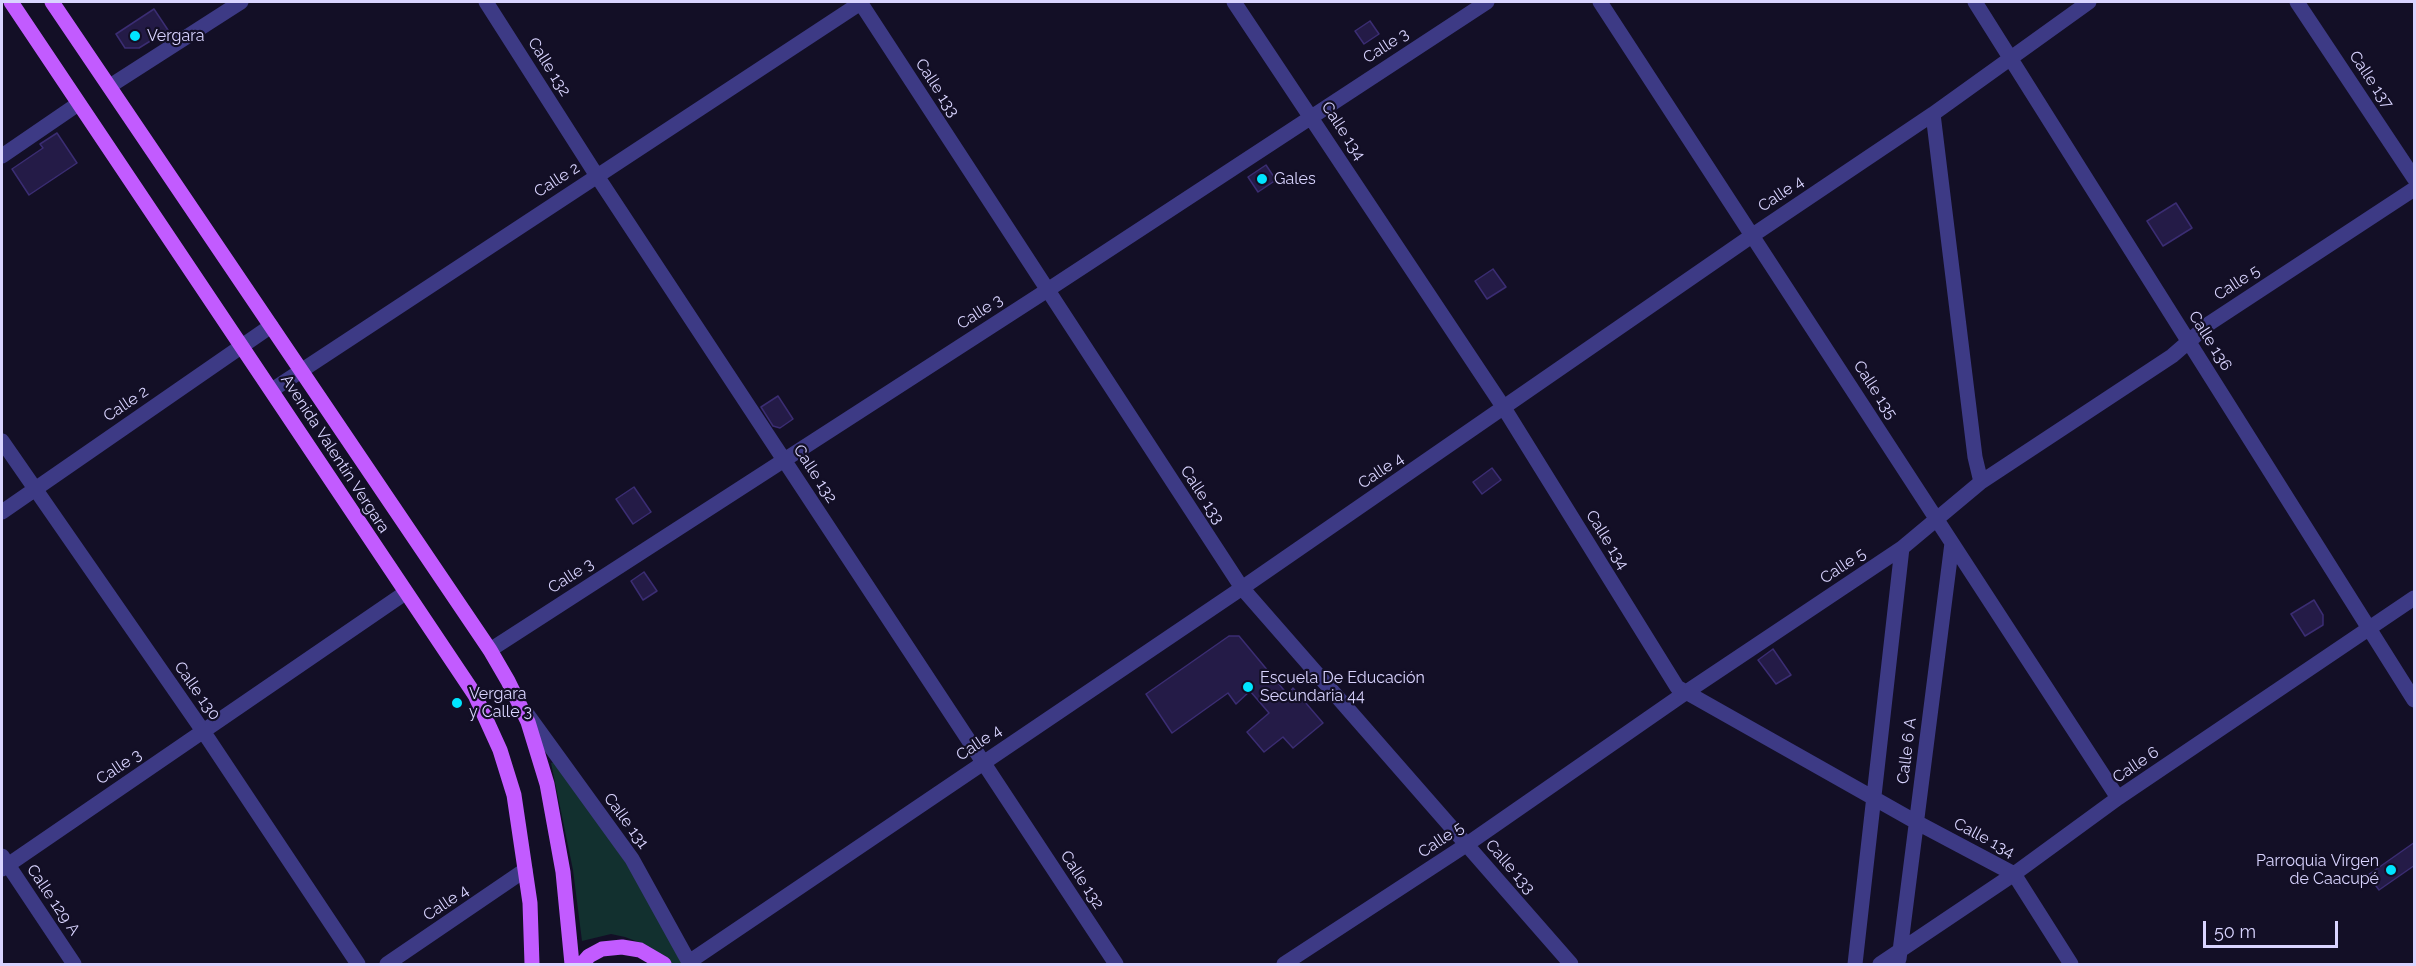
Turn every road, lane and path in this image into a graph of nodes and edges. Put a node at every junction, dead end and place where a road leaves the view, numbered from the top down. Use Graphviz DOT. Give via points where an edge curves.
graph roads {
  1 [pos="11,2"];
  2 [pos="52,2"];
  3 [pos="241,2"];
  4 [pos="486,2"];
  5 [pos="861,2"];
  6 [pos="1234,2"];
  7 [pos="1487,2"];
  8 [pos="1600,2"];
  9 [pos="1974,2"];
  10 [pos="2089,2"];
  11 [pos="2297,2"];
  12 [pos="2010,58"];
  13 [pos="110,86"];
  14 [pos="78,104"];
  15 [pos="1933,114"];
  16 [pos="1312,117"];
  17 [pos="2,156"];
  18 [pos="597,176"];
  19 [pos="2415,178"];
  20 [pos="2415,189"];
  21 [pos="1753,235"];
  22 [pos="1046,291"];
  23 [pos="271,326"];
  24 [pos="2189,341"];
  25 [pos="242,346"];
  26 [pos="302,369"];
  27 [pos="272,390"];
  28 [pos="1504,408"];
  29 [pos="2,441"];
  30 [pos="784,459"];
  31 [pos="1981,482"];
  32 [pos="34,489"];
  33 [pos="2,512"];
  34 [pos="1936,518"];
  35 [pos="1952,543"];
  36 [pos="1902,549"];
  37 [pos="1242,588"];
  38 [pos="405,593"];
  39 [pos="2415,598"];
  40 [pos="2370,629"];
  41 [pos="490,650"];
  42 [pos="1686,693"];
  43 [pos="2415,700"];
  44 [pos="521,706"];
  45 [pos="203,731"];
  46 [pos="982,762"];
  47 [pos="2118,798"];
  48 [pos="1874,799"];
  49 [pos="1916,822"];
  50 [pos="1466,845"];
  51 [pos="4,864"];
  52 [pos="525,870"];
  53 [pos="2014,874"];
  54 [pos="1899,959"];
  55 [pos="689,963"];
  56 [pos="74,964"];
  57 [pos="358,964"];
  58 [pos="387,964"];
  59 [pos="532,964"];
  60 [pos="572,964"];
  61 [pos="582,964"];
  62 [pos="664,964"];
  63 [pos="1116,964"];
  64 [pos="1284,964"];
  65 [pos="1571,964"];
  66 [pos="1855,964"];
  67 [pos="1880,964"];
  68 [pos="2071,964"];
  1 -- 14 [label="main road, Avenida Valentín Vergara"];
  2 -- 13 [label="main road, Avenida Valentín Vergara"];
  3 -- 13 [label="street"];
  4 -- 18 [label="street, Calle 132"];
  5 -- 18 [label="street, Calle 2"];
  5 -- 22 [label="street, Calle 133"];
  6 -- 16 [label="street, Calle 134"];
  7 -- 16 [label="street, Calle 3"];
  8 -- 21 [label="street, Calle 135"];
  9 -- 12 [label="street, Calle 136"];
  10 -- 12 [label="street, Calle 4"];
  11 -- 19 [label="street, Calle 137"];
  12 -- 15 [label="street, Calle 4"];
  12 -- 24 [label="street, Calle 136"];
  13 -- 23 [label="main road, Avenida Valentín Vergara"];
  14 -- 17 [label="street"];
  14 -- 25 [label="main road, Avenida Valentín Vergara"];
  15 -- 21 [label="street, Calle 4"];
  15 -- 31 [label="street"];
  16 -- 22 [label="street, Calle 3"];
  16 -- 28 [label="street, Calle 134"];
  18 -- 26 [label="street, Calle 2"];
  18 -- 30 [label="street, Calle 132"];
  20 -- 24 [label="street, Calle 5" via="2210,322"];
  21 -- 28 [label="street, Calle 4"];
  21 -- 34 [label="street, Calle 135"];
  22 -- 30 [label="street, Calle 3"];
  22 -- 37 [label="street, Calle 133"];
  23 -- 25 [label="street, Calle 2"];
  23 -- 26 [label="main road, Avenida Valentín Vergara"];
  24 -- 31 [label="street, Calle 5"];
  24 -- 40 [label="street, Calle 136"];
  25 -- 27 [label="main road, Avenida Valentín Vergara"];
  25 -- 32 [label="street, Calle 2"];
  26 -- 27 [label="street, Calle 2"];
  26 -- 41 [label="main road, Avenida Valentín Vergara"];
  27 -- 38 [label="main road, Avenida Valentín Vergara"];
  28 -- 37 [label="street, Calle 4"];
  28 -- 42 [label="street, Calle 134" via="1677,687"];
  29 -- 32 [label="street, Calle 130"];
  30 -- 41 [label="street, Calle 3"];
  30 -- 46 [label="street, Calle 132"];
  31 -- 34 [label="street, Calle 5"];
  32 -- 33 [label="street, Calle 2"];
  32 -- 45 [label="street, Calle 130"];
  34 -- 35 [label="street, Calle 135"];
  34 -- 36 [label="street, Calle 5"];
  35 -- 47 [label="street, Calle 135"];
  35 -- 49 [label="street, Calle 6 A"];
  36 -- 42 [label="street, Calle 5"];
  36 -- 48 [label="street, Calle 6 A"];
  37 -- 46 [label="street, Calle 4"];
  37 -- 50 [label="street, Calle 133"];
  38 -- 45 [label="street, Calle 3"];
  38 -- 52 [label="main road, Avenida Valentín Vergara" via="485,714 508,774"];
  39 -- 40 [label="street, Calle 6"];
  40 -- 43 [label="street, Calle 136"];
  40 -- 47 [label="street, Calle 6"];
  41 -- 44 [label="main road, Avenida Valentín Vergara"];
  42 -- 48 [label="street, Calle 134"];
  42 -- 50 [label="street, Calle 5"];
  44 -- 55 [label="street, Calle 131" via="632,859"];
  44 -- 60 [label="main road, Avenida Valentín Vergara" via="534,737 554,813"];
  45 -- 51 [label="street, Calle 3"];
  45 -- 57 [label="street, Calle 130"];
  46 -- 55 [label="street, Calle 4"];
  46 -- 63 [label="street, Calle 132"];
  47 -- 53 [label="street, Calle 6"];
  48 -- 49 [label="street, Calle 134"];
  48 -- 66 [label="street, Calle 6 A"];
  49 -- 53 [label="street, Calle 134"];
  49 -- 54 [label="street, Calle 6 A"];
  50 -- 64 [label="street, Calle 5"];
  50 -- 65 [label="street, Calle 133"];
  51 -- 56 [label="street, Calle 129 A"];
  52 -- 58 [label="street, Calle 4"];
  52 -- 59 [label="main road, Avenida Valentín Vergara"];
  53 -- 54 [label="street, Calle 6"];
  53 -- 68 [label="street, Calle 134"];
  54 -- 67 [label="street, Calle 6"];
  61 -- 62 [label="main road" via="602,949 622,946 640,950"];
}
